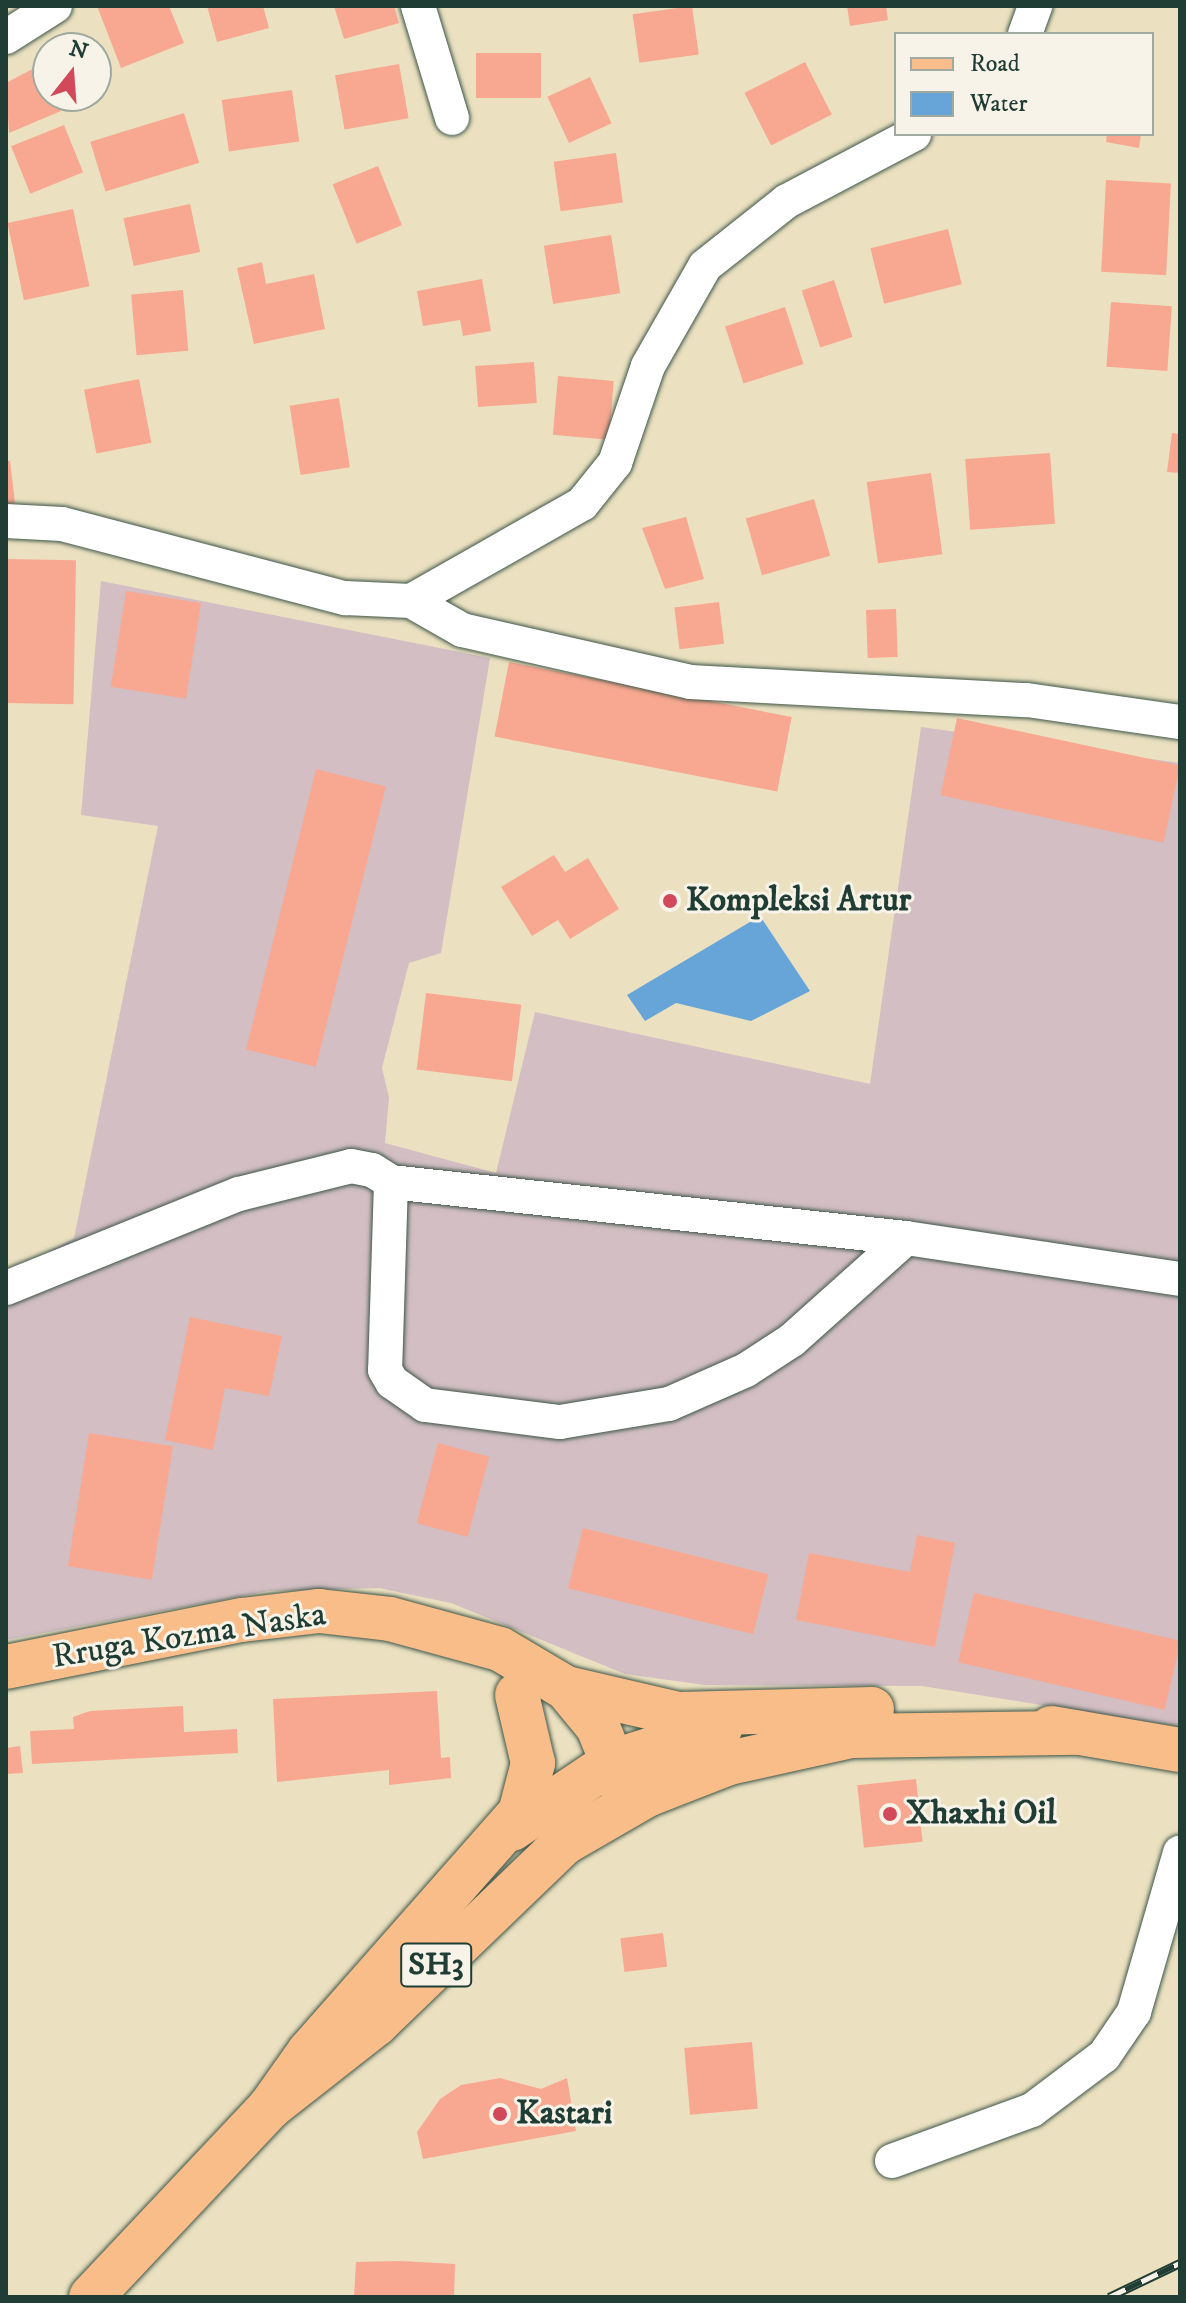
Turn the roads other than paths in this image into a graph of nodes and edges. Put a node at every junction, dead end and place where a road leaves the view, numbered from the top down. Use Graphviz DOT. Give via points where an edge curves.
graph roads {
  1 [pos="55,6"];
  2 [pos="418,6"];
  3 [pos="1035,6"];
  4 [pos="1026,32"];
  5 [pos="6,37"];
  6 [pos="452,118"];
  7 [pos="910,136"];
  8 [pos="6,521"];
  9 [pos="411,601"];
  10 [pos="1180,722"];
  11 [pos="391,1182"];
  12 [pos="906,1238"];
  13 [pos="1180,1279"];
  14 [pos="6,1288"];
  15 [pos="419,1626"];
  16 [pos="6,1667"];
  17 [pos="566,1688"];
  18 [pos="517,1695"];
  19 [pos="794,1714"];
  20 [pos="1079,1733"];
  21 [pos="1180,1750"];
  22 [pos="596,1770"];
  23 [pos="613,1812"];
  24 [pos="497,1841"];
  25 [pos="1180,1853"];
  26 [pos="270,2107"];
  27 [pos="892,2161"];
  28 [pos="91,2297"];
  1 -- 5 [label="street"];
  2 -- 6 [label="street"];
  3 -- 4 [label="street"];
  7 -- 9 [label="street" via="787,201 705,266 648,366 615,463 582,504"];
  8 -- 9 [label="street" via="62,524 345,598"];
  9 -- 10 [label="street" via="462,630 690,682 1027,700"];
  11 -- 12 [label="street"];
  11 -- 12 [label="street" via="385,1370 425,1405 560,1422 669,1404 792,1340"];
  11 -- 14 [label="street" via="351,1166 298,1175 114,1240"];
  12 -- 13 [label="street"];
  15 -- 16 [label="main road, Rruga Kozma Naska" via="319,1611"];
  15 -- 17 [label="main road, Rruga Kozma Naska" via="500,1649"];
  15 -- 18 [label="main road, Rruga Kozma Naska" via="465,1651"];
  17 -- 19 [label="main road" via="649,1711"];
  17 -- 22 [label="main road, Rruga Kozma Naska"];
  18 -- 22 [label="main road, Rruga Kozma Naska"];
  18 -- 24 [label="main road" via="533,1763 520,1813"];
  19 -- 20 [label="main road, SH3" via="916,1709"];
  19 -- 22 [label="main road, SH3"];
  20 -- 21 [label="main road, SH3"];
  20 -- 23 [label="main road, SH3" via="851,1736 729,1763"];
  22 -- 23 [label="main road, Rruga Kozma Naska"];
  22 -- 24 [label="main road, SH3"];
  23 -- 26 [label="main road, SH3" via="514,1887 376,2024"];
  24 -- 26 [label="main road, SH3" via="309,2052"];
  25 -- 27 [label="street" via="1134,2012 1104,2056 1032,2110"];
  26 -- 28 [label="main road, SH3"];
}
